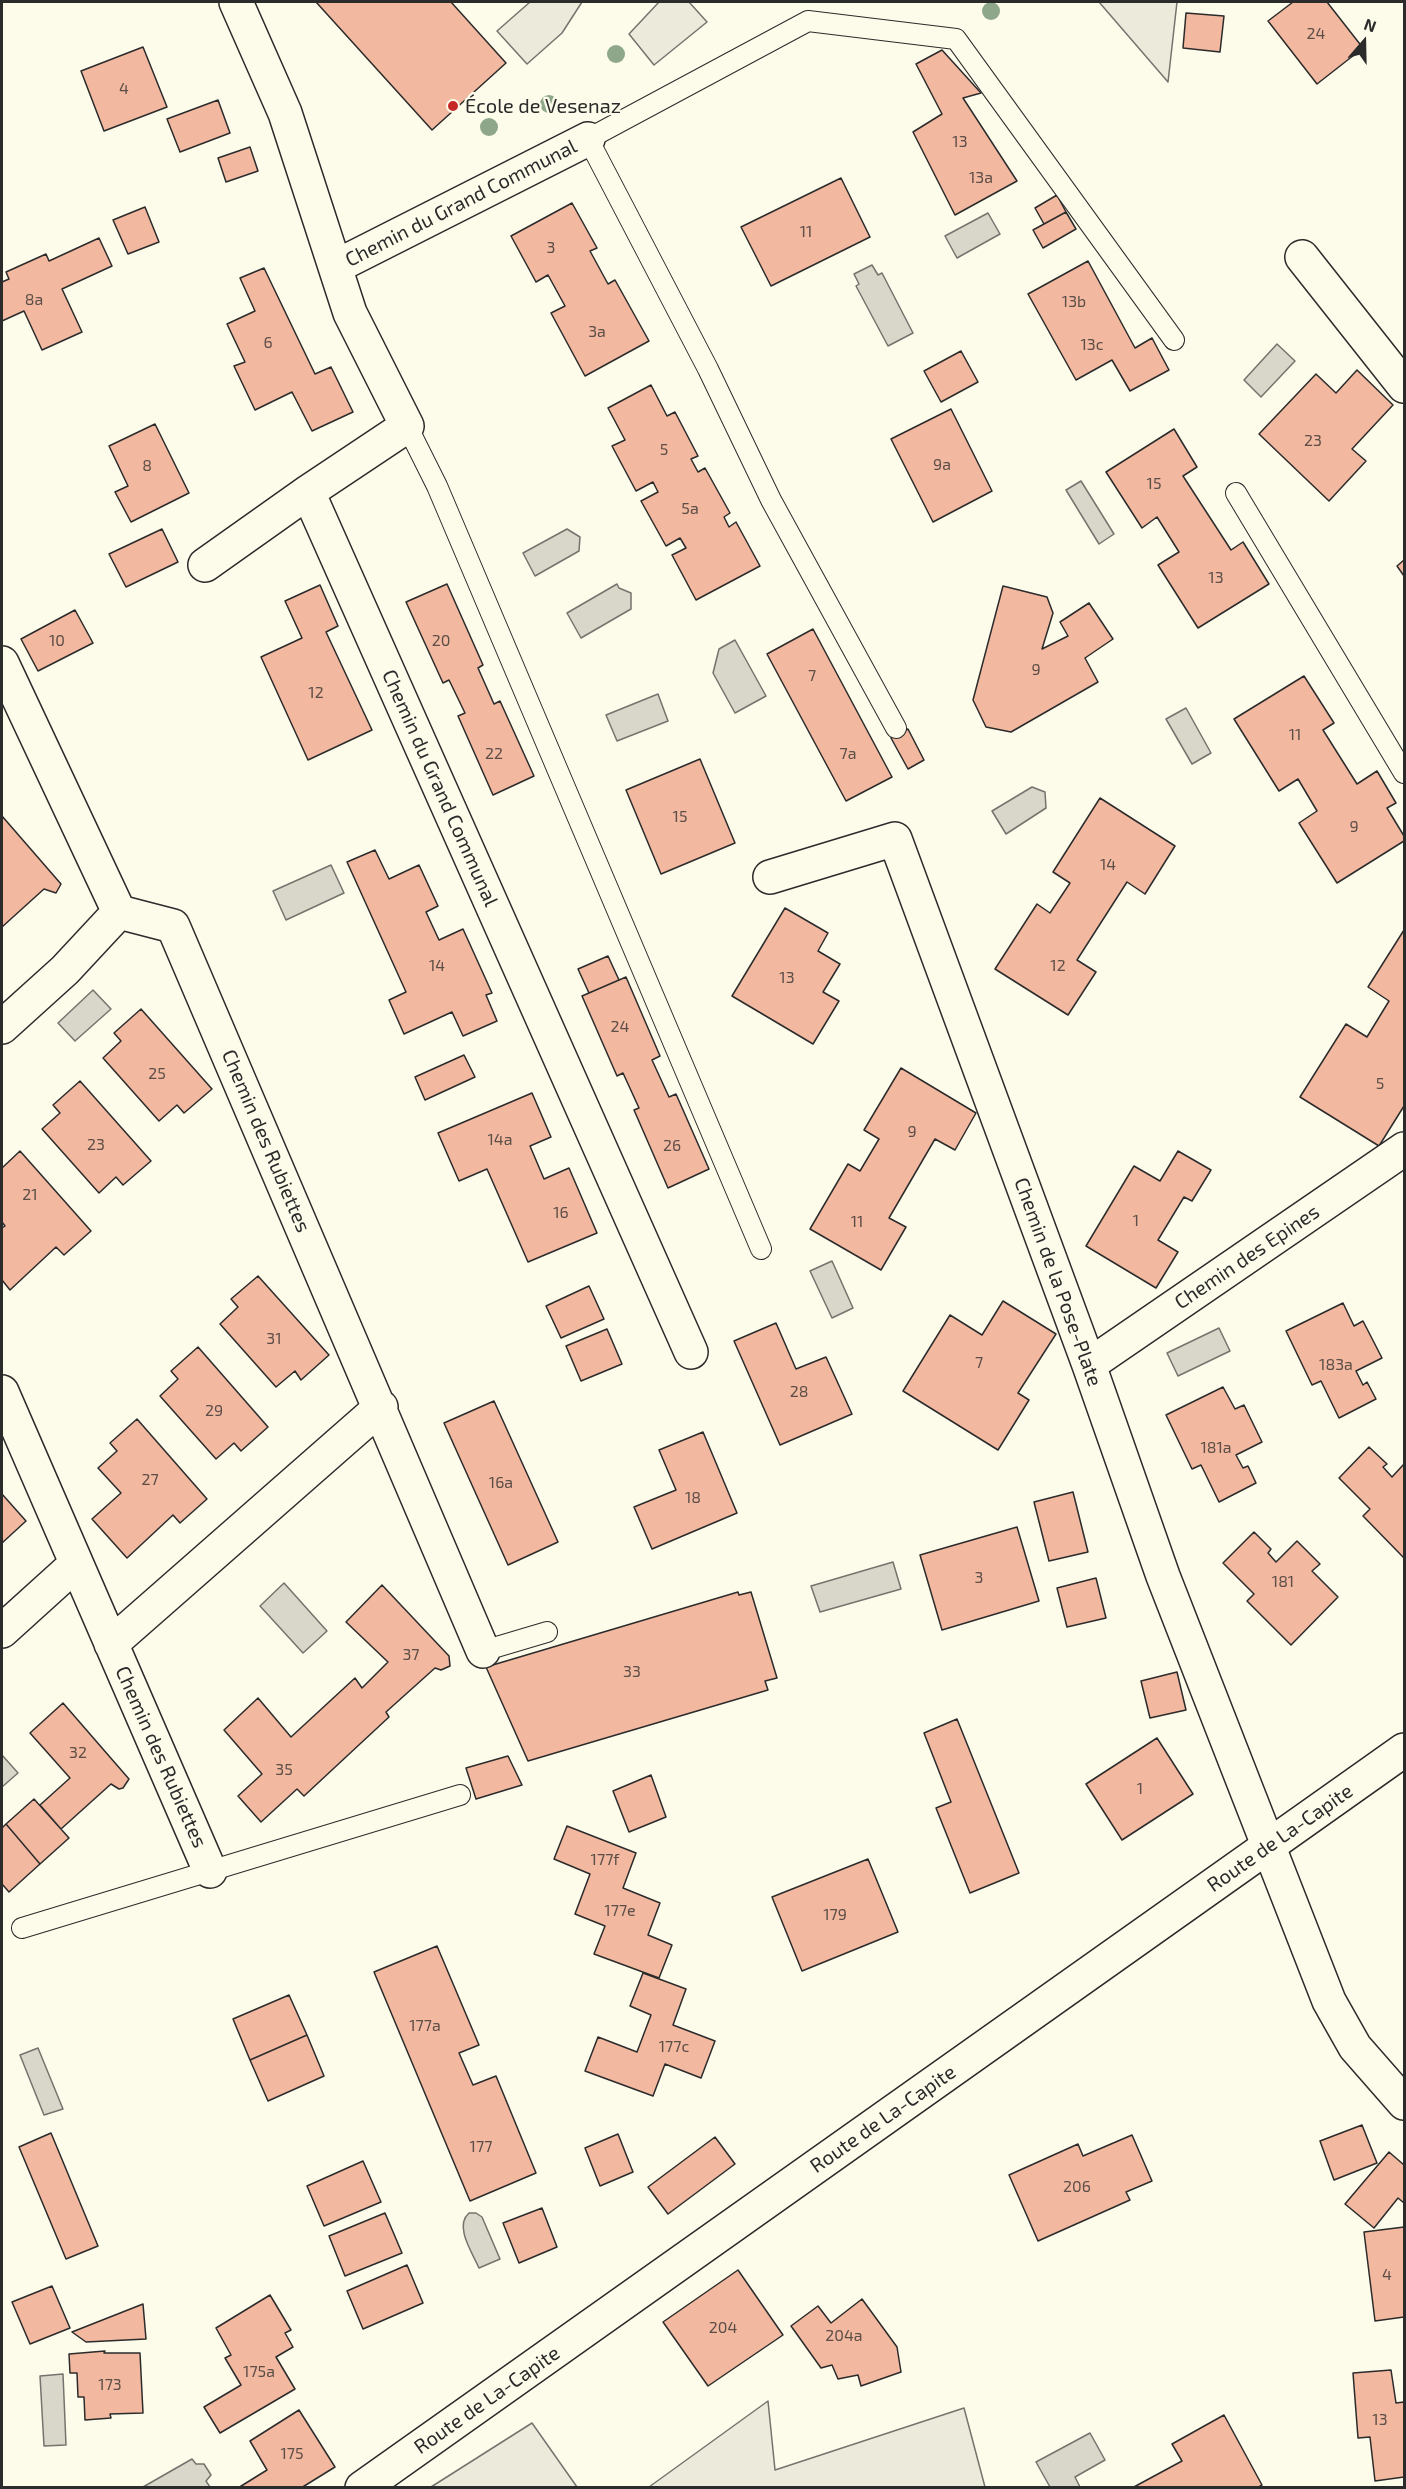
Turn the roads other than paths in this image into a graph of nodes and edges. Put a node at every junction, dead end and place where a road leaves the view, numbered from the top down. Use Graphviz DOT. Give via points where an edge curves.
graph roads {
  1 [pos="236,2"];
  2 [pos="588,139"];
  3 [pos="1302,257"];
  4 [pos="335,267"];
  5 [pos="1174,340"];
  6 [pos="1404,386"];
  7 [pos="406,426"];
  8 [pos="308,492"];
  9 [pos="1236,493"];
  10 [pos="205,566"];
  11 [pos="2,663"];
  12 [pos="896,728"];
  13 [pos="1404,773"];
  14 [pos="770,877"];
  15 [pos="119,912"];
  16 [pos="2,1027"];
  17 [pos="1404,1149"];
  18 [pos="761,1249"];
  19 [pos="691,1352"];
  20 [pos="1089,1365"];
  21 [pos="2,1392"];
  22 [pos="381,1407"];
  23 [pos="76,1564"];
  24 [pos="2,1631"];
  25 [pos="547,1632"];
  26 [pos="111,1644"];
  27 [pos="483,1651"];
  28 [pos="1404,1750"];
  29 [pos="460,1794"];
  30 [pos="1268,1847"];
  31 [pos="210,1871"];
  32 [pos="22,1928"];
  33 [pos="1404,2103"];
  34 [pos="362,2487"];
  1 -- 4 [label="street, Chemin du Grand Communal" via="285,113"];
  2 -- 4 [label="street, Chemin du Grand Communal"];
  2 -- 5 [label="lane" via="808,21 956,39"];
  2 -- 12 [label="lane" via="708,369 771,500"];
  3 -- 6 [label="street"];
  4 -- 7 [label="street, Chemin du Grand Communal" via="350,313"];
  7 -- 8 [label="street"];
  7 -- 18 [label="lane" via="437,486"];
  8 -- 10 [label="street"];
  8 -- 19 [label="street, Chemin du Grand Communal"];
  9 -- 13 [label="lane"];
  11 -- 15 [label="street"];
  14 -- 20 [label="street, Chemin de la Pose-Plate" via="896,839"];
  15 -- 16 [label="street" via="65,970"];
  15 -- 22 [label="street, Chemin des Rubiettes" via="173,926"];
  17 -- 20 [label="street, Chemin des Epines"];
  20 -- 30 [label="street, Chemin de la Pose-Plate" via="1163,1575"];
  21 -- 23 [label="street, Chemin des Rubiettes"];
  22 -- 26 [label="street, Chemin des Rubiettes"];
  22 -- 27 [label="street, Chemin des Rubiettes"];
  23 -- 24 [label="street"];
  23 -- 26 [label="street, Chemin des Rubiettes"];
  25 -- 27 [label="lane"];
  26 -- 31 [label="street, Chemin des Rubiettes"];
  28 -- 30 [label="street, Route de La-Capite"];
  29 -- 31 [label="lane"];
  30 -- 33 [label="street, Chemin de la Pose-Plate" via="1341,2026"];
  30 -- 34 [label="street, Route de La-Capite"];
  31 -- 32 [label="lane"];
}
